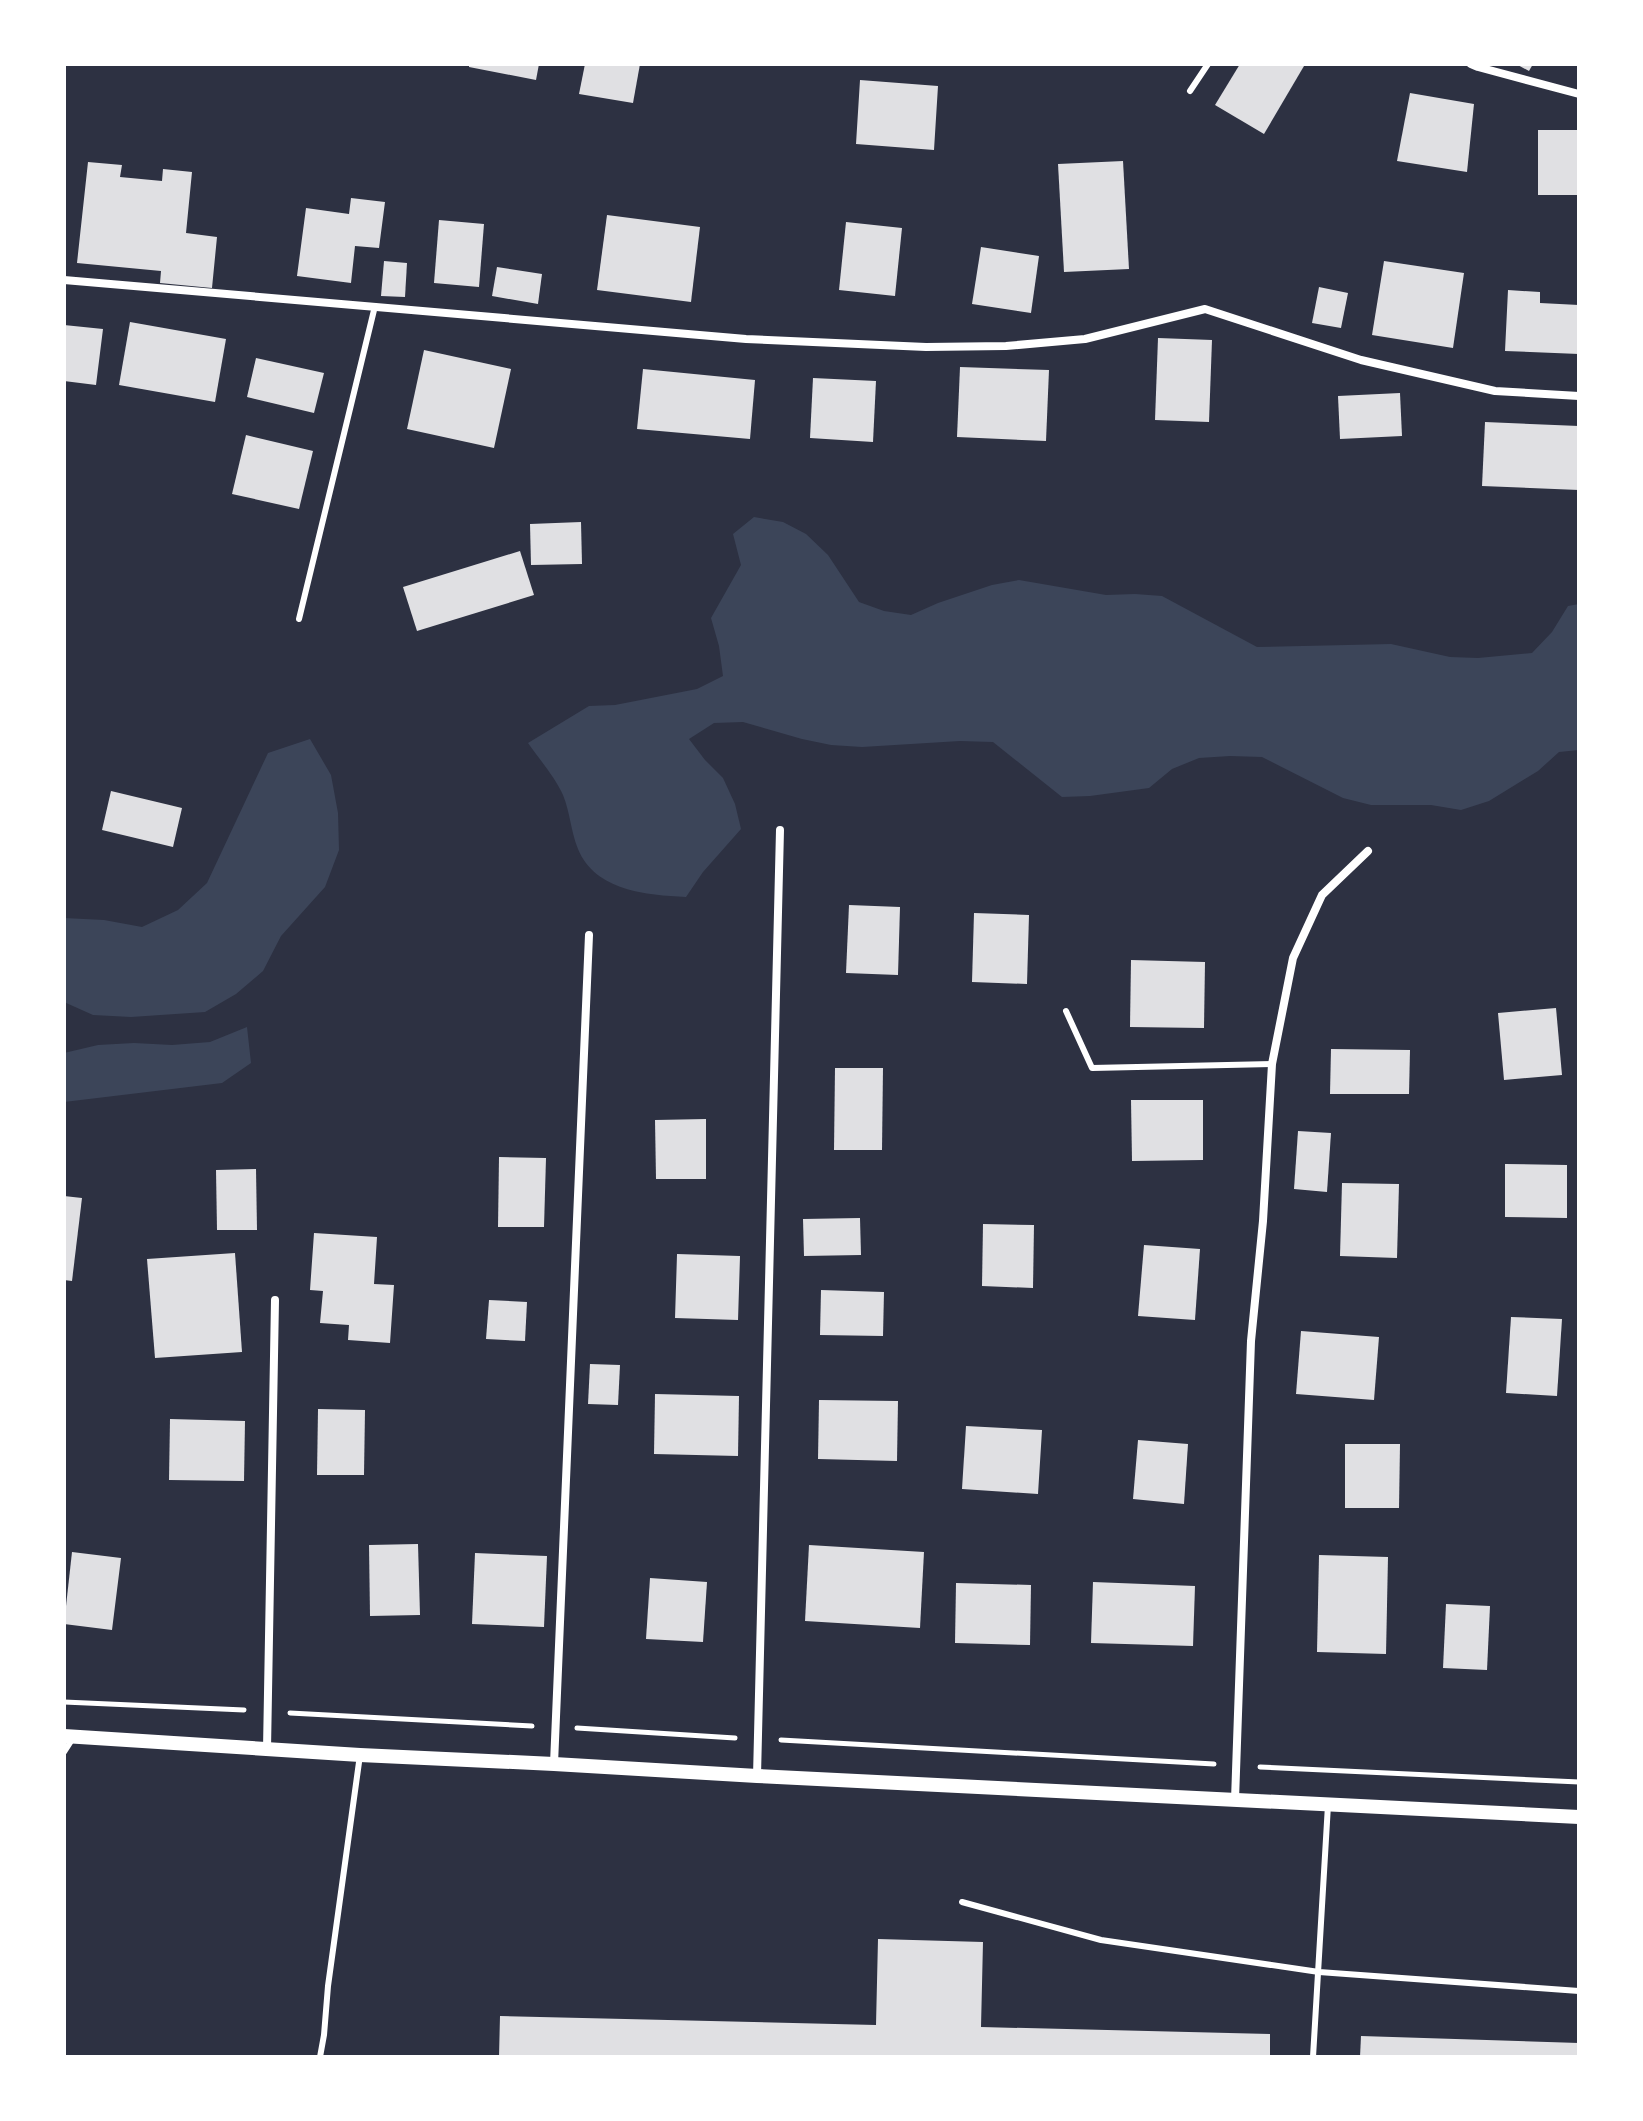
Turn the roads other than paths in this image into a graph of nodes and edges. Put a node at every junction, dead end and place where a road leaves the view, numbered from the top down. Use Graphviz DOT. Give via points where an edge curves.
graph roads {
  1 [pos="1208,64"];
  2 [pos="1471,64"];
  3 [pos="1190,91"];
  4 [pos="1579,94"];
  5 [pos="64,280"];
  6 [pos="375,306"];
  7 [pos="1579,396"];
  8 [pos="299,619"];
  9 [pos="780,830"];
  10 [pos="1368,851"];
  11 [pos="589,935"];
  12 [pos="1066,1011"];
  13 [pos="1272,1064"];
  14 [pos="275,1300"];
  15 [pos="69,1736"];
  16 [pos="267,1749"];
  17 [pos="64,1752"];
  18 [pos="360,1755"];
  19 [pos="554,1764"];
  20 [pos="757,1776"];
  21 [pos="1235,1801"];
  22 [pos="1328,1805"];
  23 [pos="1579,1817"];
  24 [pos="962,1902"];
  25 [pos="1319,1972"];
  26 [pos="1579,1991"];
  27 [pos="320,2057"];
  28 [pos="1313,2057"];
  1 -- 3 [label="lane"];
  2 -- 4 [label="street"];
  5 -- 6 [label="street"];
  6 -- 7 [label="street" via="746,339 926,347 1085,339 1205,309 1361,360 1495,391"];
  6 -- 8 [label="lane"];
  9 -- 20 [label="street"];
  10 -- 13 [label="street" via="1322,895 1304,933 1293,958"];
  11 -- 19 [label="street"];
  12 -- 13 [label="lane" via="1092,1068"];
  13 -- 21 [label="street" via="1251,1341"];
  14 -- 16 [label="street"];
  15 -- 16 [label="street"];
  15 -- 17 [label="lane"];
  16 -- 18 [label="street"];
  18 -- 19 [label="street"];
  18 -- 27 [label="lane"];
  19 -- 20 [label="street"];
  20 -- 21 [label="street"];
  21 -- 22 [label="street"];
  22 -- 23 [label="street"];
  22 -- 25 [label="lane"];
  24 -- 25 [label="lane" via="1101,1940"];
  25 -- 26 [label="lane"];
  25 -- 28 [label="lane"];
}
